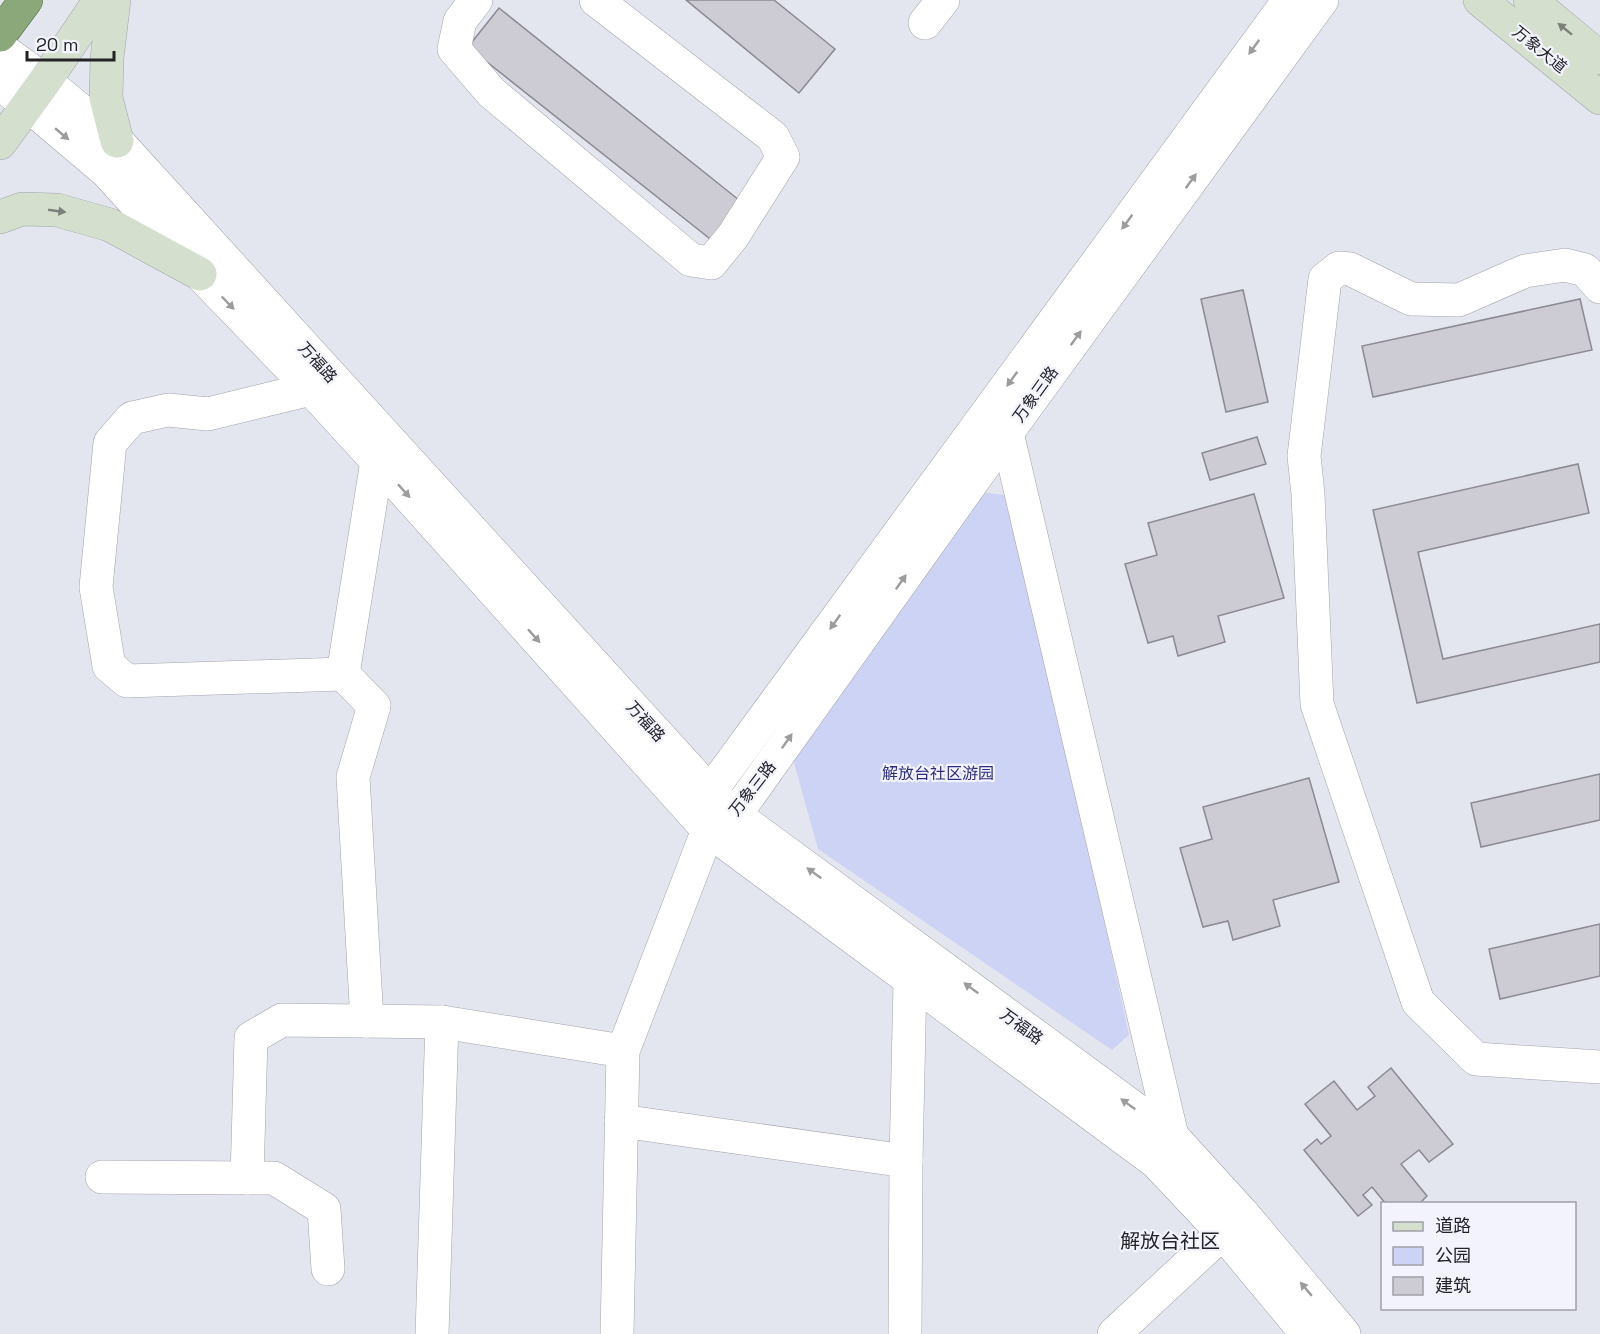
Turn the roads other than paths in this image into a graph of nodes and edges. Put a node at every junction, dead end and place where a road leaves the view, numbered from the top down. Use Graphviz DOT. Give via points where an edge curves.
graph roads {
  1 [pos="26,0"];
  2 [pos="100,0"];
  3 [pos="114,0"];
  4 [pos="476,0"];
  5 [pos="596,0"];
  6 [pos="1288,0"];
  7 [pos="1322,0"];
  8 [pos="1480,0"];
  9 [pos="1530,0"];
  10 [pos="0,35"];
  11 [pos="0,48"];
  12 [pos="1600,58"];
  13 [pos="0,84"];
  14 [pos="37,93"];
  15 [pos="1600,98"];
  16 [pos="117,141"];
  17 [pos="0,143"];
  18 [pos="0,217"];
  19 [pos="200,274"];
  20 [pos="1600,287"];
  21 [pos="311,389"];
  22 [pos="1007,433"];
  23 [pos="377,461"];
  24 [pos="343,674"];
  25 [pos="711,792"];
  26 [pos="721,822"];
  27 [pos="910,981"];
  28 [pos="367,1021"];
  29 [pos="442,1022"];
  30 [pos="623,1051"];
  31 [pos="1600,1067"];
  32 [pos="621,1121"];
  33 [pos="1172,1136"];
  34 [pos="906,1161"];
  35 [pos="102,1177"];
  36 [pos="247,1178"];
  37 [pos="1233,1224"];
  38 [pos="328,1269"];
  39 [pos="432,1334"];
  40 [pos="617,1334"];
  41 [pos="905,1334"];
  42 [pos="1114,1334"];
  43 [pos="1307,1334"];
  44 [pos="1344,1334"];
  1 -- 10 [label="highway"];
  2 -- 14 [label="main road"];
  3 -- 16 [label="main road" via="106,98"];
  4 -- 5 [label="street" via="460,21 454,50 491,92 691,260 711,263 733,236 783,157 773,137"];
  6 -- 25 [label="street, 万象三路, one-way"];
  22 -- 7 [label="street, 万象三路, one-way"];
  8 -- 15 [label="main road, 万象大道"];
  12 -- 9 [label="main road, 万象大道, one-way"];
  11 -- 14 [label="street, 万福路"];
  13 -- 14 [label="street, 万福路"];
  14 -- 16 [label="street, 万福路"];
  14 -- 17 [label="main road"];
  14 -- 19 [label="street, 万福路, one-way"];
  16 -- 25 [label="street, 万福路"];
  18 -- 19 [label="main road, one-way" via="22,209 57,210 110,225"];
  19 -- 21 [label="street, 万福路, one-way"];
  20 -- 31 [label="street" via="1585,270 1564,265 1525,271 1459,300 1411,299 1350,269 1339,268 1325,279 1304,456 1317,704 1418,1002 1476,1059"];
  21 -- 23 [label="street, 万福路"];
  21 -- 24 [label="street" via="208,414 168,410 132,418 110,444 96,587 109,666 127,681"];
  26 -- 22 [label="street, 万象三路, one-way"];
  22 -- 33 [label="street"];
  23 -- 24 [label="street"];
  23 -- 26 [label="street, 万福路, one-way"];
  24 -- 28 [label="street" via="374,706 353,777"];
  25 -- 26 [label="street, 万象三路"];
  26 -- 27 [label="street, 万福路"];
  26 -- 30 [label="street"];
  33 -- 26 [label="street, 万福路, one-way"];
  27 -- 34 [label="street"];
  27 -- 37 [label="street, 万福路" via="1156,1162"];
  28 -- 29 [label="street"];
  28 -- 36 [label="street" via="282,1020 251,1038"];
  29 -- 30 [label="street"];
  29 -- 39 [label="street"];
  30 -- 32 [label="street"];
  32 -- 34 [label="street"];
  32 -- 40 [label="street"];
  33 -- 37 [label="street, 万福路"];
  34 -- 41 [label="street"];
  35 -- 36 [label="street"];
  36 -- 38 [label="street" via="274,1178 324,1209"];
  37 -- 42 [label="street"];
  37 -- 43 [label="street, 万福路"];
  44 -- 37 [label="street, 万福路, one-way"];
}
